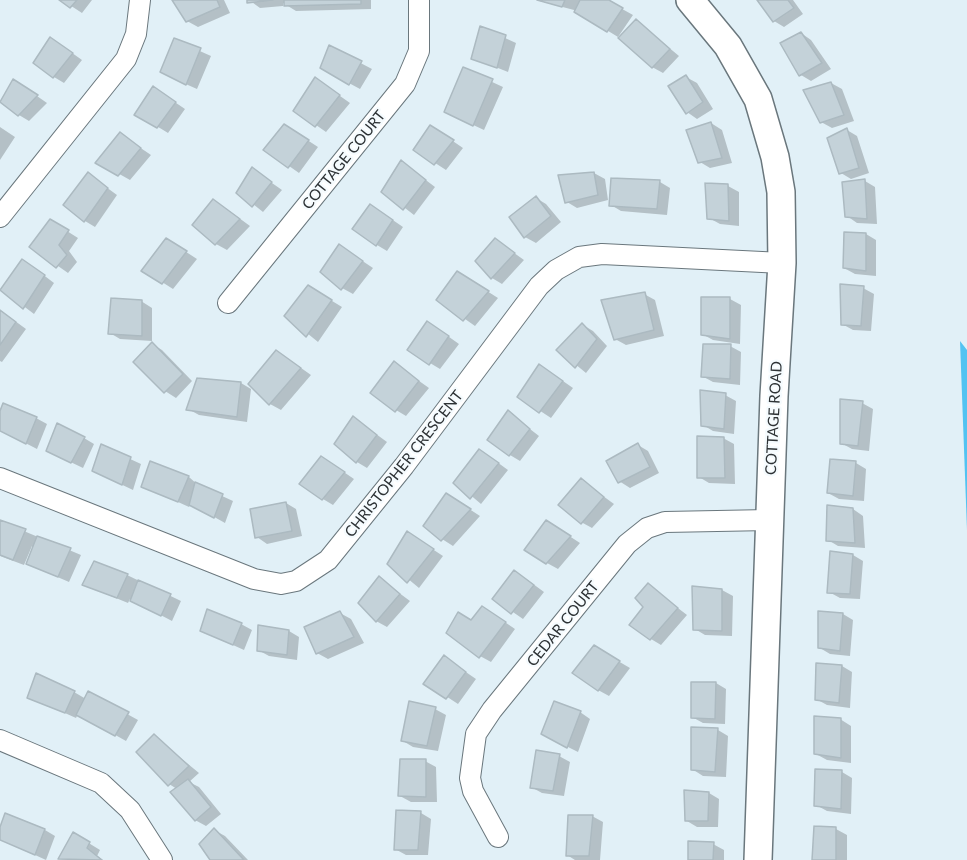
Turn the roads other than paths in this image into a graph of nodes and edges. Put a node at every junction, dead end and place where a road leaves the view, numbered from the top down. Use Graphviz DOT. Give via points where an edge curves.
graph roads {
  1 [pos="140,0"];
  2 [pos="419,0"];
  3 [pos="690,0"];
  4 [pos="0,217"];
  5 [pos="782,263"];
  6 [pos="228,303"];
  7 [pos="0,478"];
  8 [pos="769,520"];
  9 [pos="0,740"];
  10 [pos="498,837"];
  11 [pos="162,860"];
  12 [pos="758,860"];
  1 -- 4 [label="street" via="136,34 126,59"];
  2 -- 6 [label="street, COTTAGE COURT" via="419,51 405,84"];
  3 -- 5 [label="street, COTTAGE ROAD" via="733,54 763,112 779,180"];
  5 -- 7 [label="street, CHRISTOPHER CRESCENT" via="610,254 568,262 539,286 328,560 296,581 273,583 254,579"];
  5 -- 8 [label="street, COTTAGE ROAD"];
  8 -- 10 [label="street, CEDAR COURT" via="665,522 647,528 627,544 476,734 470,778"];
  8 -- 12 [label="street, COTTAGE ROAD"];
  9 -- 11 [label="street" via="107,787 130,810"];
}
